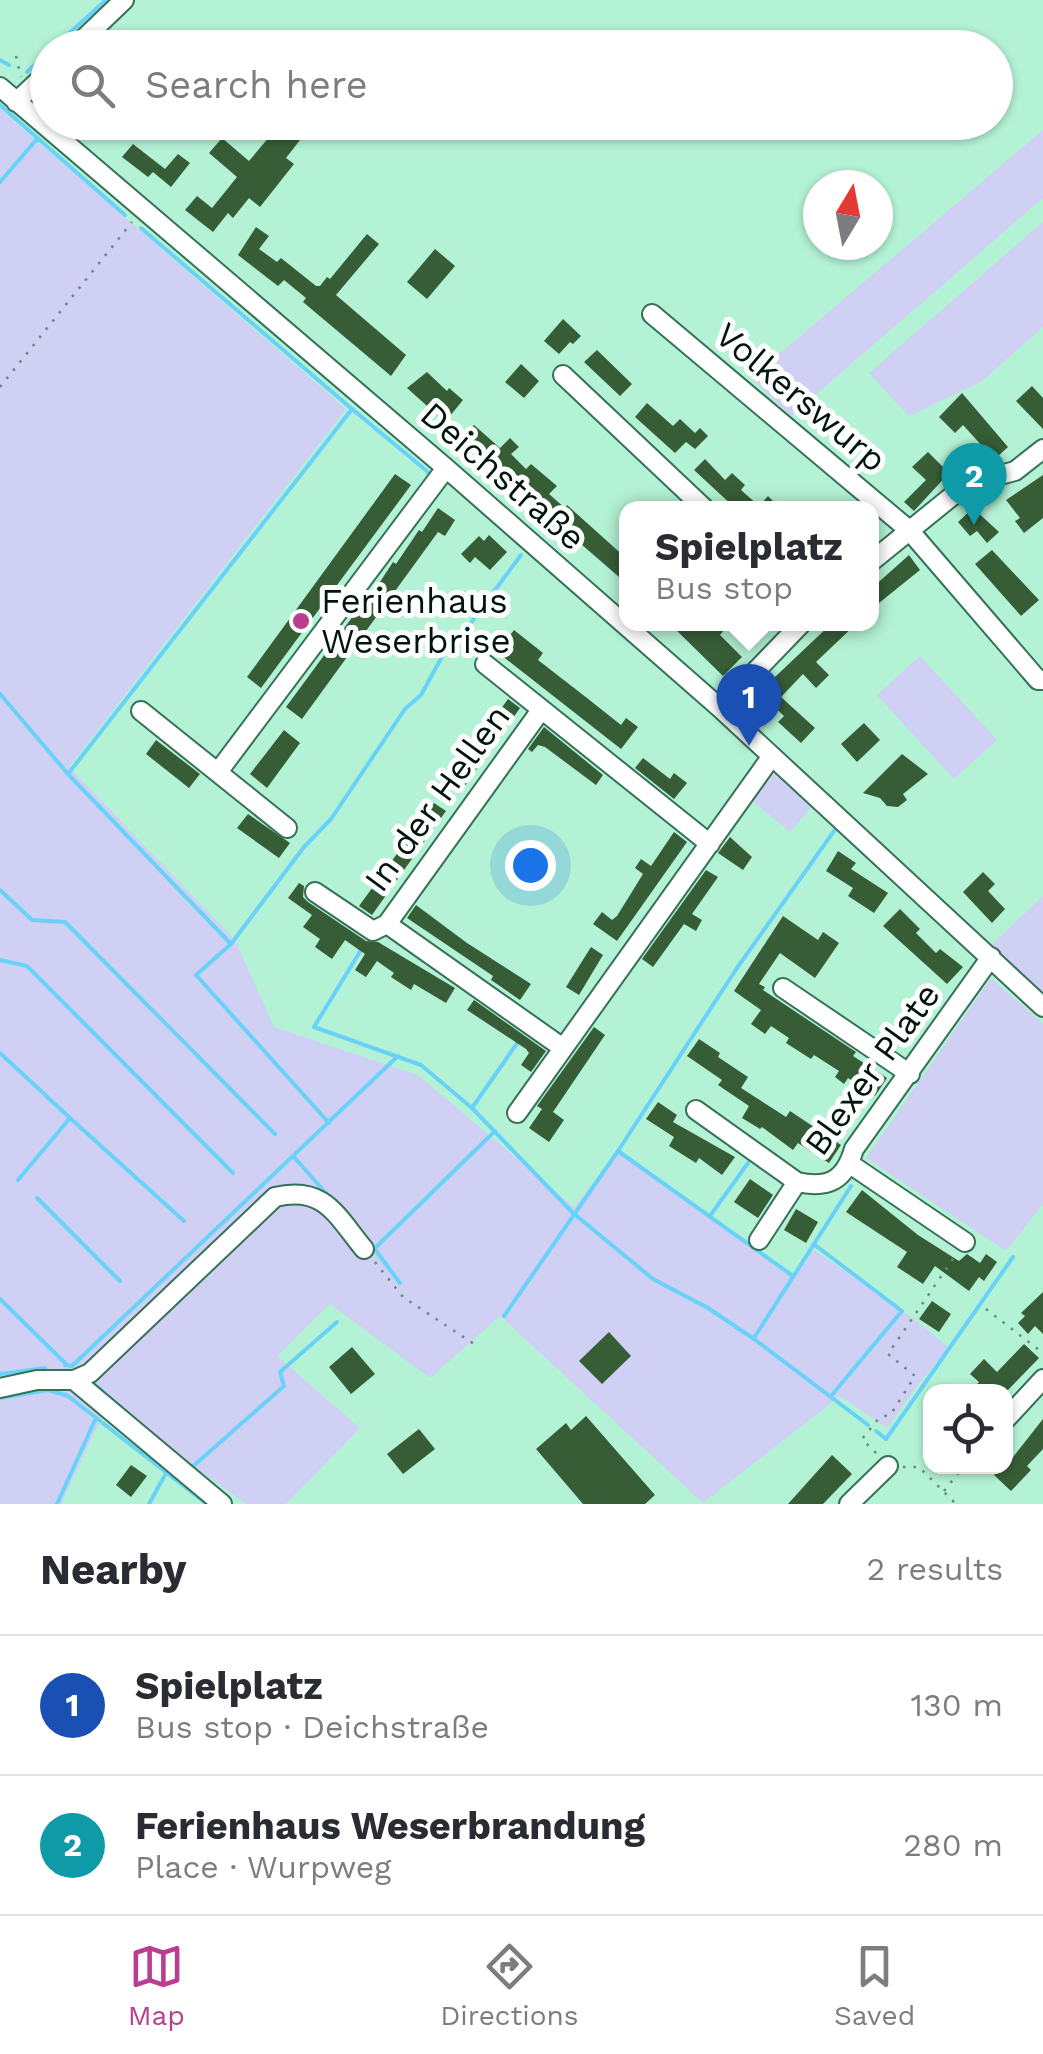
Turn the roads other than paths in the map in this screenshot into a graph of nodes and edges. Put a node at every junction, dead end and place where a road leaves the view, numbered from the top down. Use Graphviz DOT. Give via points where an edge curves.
graph roads {
  1 [pos="124,0"];
  2 [pos="93,30"];
  3 [pos="0,87"];
  4 [pos="30,89"];
  5 [pos="21,98"];
  6 [pos="30,106"];
  7 [pos="67,140"];
  8 [pos="652,314"];
  9 [pos="563,376"];
  10 [pos="1043,448"];
  11 [pos="446,468"];
  12 [pos="697,501"];
  13 [pos="874,501"];
  14 [pos="879,506"];
  15 [pos="908,530"];
  16 [pos="879,555"];
  17 [pos="619,620"];
  18 [pos="632,631"];
  19 [pos="794,631"];
  20 [pos="484,664"];
  21 [pos="1043,680"];
  22 [pos="720,708"];
  23 [pos="541,710"];
  24 [pos="142,712"];
  25 [pos="772,756"];
  26 [pos="218,772"];
  27 [pos="287,828"];
  28 [pos="710,844"];
  29 [pos="315,892"];
  30 [pos="387,924"];
  31 [pos="991,958"];
  32 [pos="783,988"];
  33 [pos="1043,1007"];
  34 [pos="563,1048"];
  35 [pos="910,1074"];
  36 [pos="696,1110"];
  37 [pos="517,1113"];
  38 [pos="850,1164"];
  39 [pos="797,1182"];
  40 [pos="759,1240"];
  41 [pos="965,1242"];
  42 [pos="364,1249"];
  43 [pos="74,1380"];
  44 [pos="1042,1383"];
  45 [pos="0,1388"];
  46 [pos="1013,1412"];
  47 [pos="888,1466"];
  48 [pos="222,1504"];
  49 [pos="849,1504"];
  1 -- 2 [label="street"];
  3 -- 5 [label="street, Deichstraße"];
  4 -- 5 [label="street"];
  5 -- 6 [label="street, Deichstraße"];
  7 -- 11 [label="street, Deichstraße"];
  8 -- 13 [label="street, Volkerswurp"];
  9 -- 12 [label="street"];
  10 -- 15 [label="street" via="1016,471 967,484"];
  11 -- 17 [label="street, Deichstraße"];
  11 -- 26 [label="street"];
  14 -- 15 [label="street, Volkerswurp"];
  15 -- 16 [label="street"];
  15 -- 21 [label="street, Volkerswurp"];
  18 -- 22 [label="street, Deichstraße"];
  19 -- 22 [label="street"];
  20 -- 23 [label="street, In der Hellen"];
  22 -- 25 [label="street, Deichstraße"];
  23 -- 28 [label="street, In der Hellen"];
  23 -- 30 [label="street, In der Hellen"];
  24 -- 26 [label="street"];
  25 -- 28 [label="street"];
  25 -- 31 [label="street, Deichstraße"];
  26 -- 27 [label="street"];
  28 -- 34 [label="street"];
  29 -- 30 [label="street, In der Hellen" via="373,931"];
  30 -- 34 [label="street, In der Hellen"];
  31 -- 33 [label="street, Deichstraße"];
  31 -- 35 [label="street, Blexer Plate"];
  32 -- 35 [label="street"];
  34 -- 37 [label="street"];
  35 -- 38 [label="street, Blexer Plate"];
  36 -- 39 [label="street"];
  38 -- 39 [label="street, Blexer Plate" via="832,1184"];
  38 -- 41 [label="street"];
  39 -- 40 [label="street, Blexer Plate"];
  42 -- 43 [label="street" via="322,1200 305,1193 275,1198"];
  43 -- 45 [label="street"];
  43 -- 48 [label="street"];
  44 -- 46 [label="street"];
  47 -- 49 [label="street"];
}
